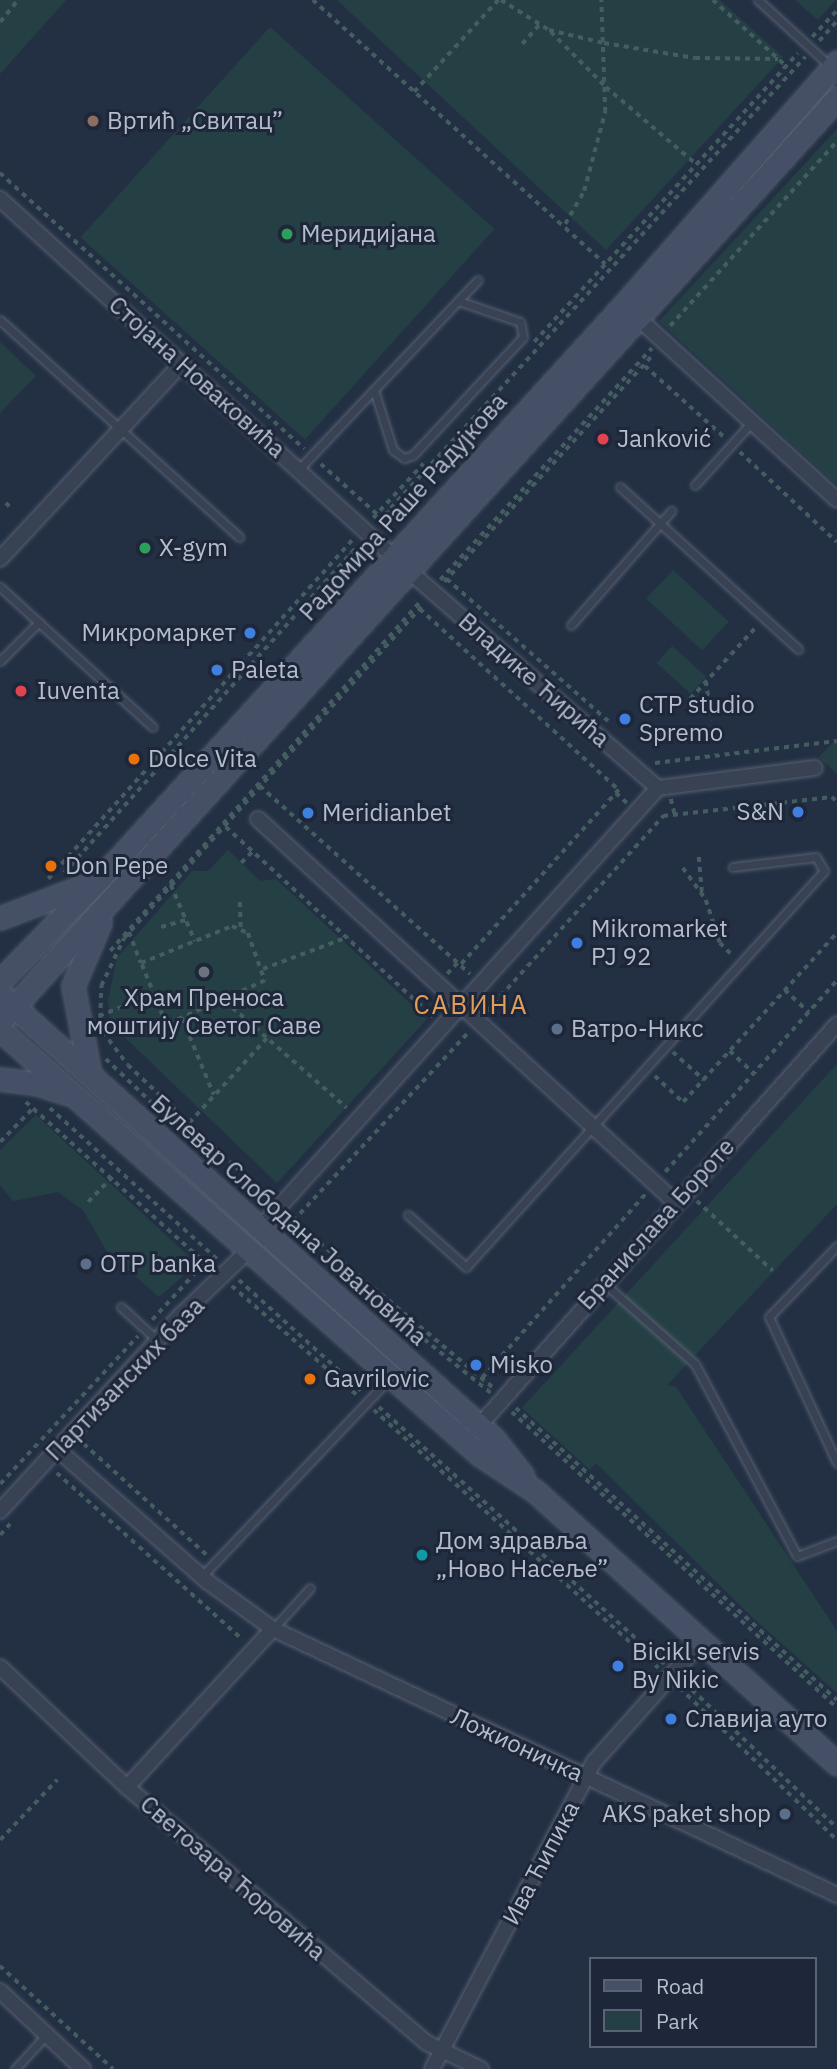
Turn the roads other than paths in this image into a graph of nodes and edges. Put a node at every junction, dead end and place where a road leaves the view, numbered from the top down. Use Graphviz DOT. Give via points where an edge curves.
graph roads {
  1 [pos="758,0"];
  2 [pos="834,64"];
  3 [pos="837,98"];
  4 [pos="0,199"];
  5 [pos="478,280"];
  6 [pos="459,301"];
  7 [pos="639,319"];
  8 [pos="0,320"];
  9 [pos="181,364"];
  10 [pos="374,390"];
  11 [pos="752,422"];
  12 [pos="122,427"];
  13 [pos="299,469"];
  14 [pos="695,485"];
  15 [pos="620,487"];
  16 [pos="837,500"];
  17 [pos="671,511"];
  18 [pos="660,524"];
  19 [pos="239,537"];
  20 [pos="393,556"];
  21 [pos="0,559"];
  22 [pos="409,571"];
  23 [pos="0,587"];
  24 [pos="38,622"];
  25 [pos="572,625"];
  26 [pos="798,649"];
  27 [pos="0,661"];
  28 [pos="153,727"];
  29 [pos="815,768"];
  30 [pos="658,788"];
  31 [pos="258,819"];
  32 [pos="733,867"];
  33 [pos="104,874"];
  34 [pos="120,889"];
  35 [pos="0,918"];
  36 [pos="0,981"];
  37 [pos="7,1000"];
  38 [pos="463,1006"];
  39 [pos="0,1022"];
  40 [pos="837,1024"];
  41 [pos="0,1030"];
  42 [pos="89,1075"];
  43 [pos="0,1079"];
  44 [pos="74,1096"];
  45 [pos="594,1126"];
  46 [pos="675,1202"];
  47 [pos="408,1215"];
  48 [pos="261,1227"];
  49 [pos="837,1246"];
  50 [pos="251,1248"];
  51 [pos="603,1282"];
  52 [pos="121,1307"];
  53 [pos="157,1340"];
  54 [pos="392,1375"];
  55 [pos="479,1426"];
  56 [pos="57,1449"];
  57 [pos="837,1464"];
  58 [pos="535,1491"];
  59 [pos="0,1511"];
  60 [pos="837,1541"];
  61 [pos="201,1576"];
  62 [pos="310,1588"];
  63 [pos="273,1629"];
  64 [pos="701,1642"];
  65 [pos="0,1667"];
  66 [pos="837,1764"];
  67 [pos="586,1777"];
  68 [pos="127,1787"];
  69 [pos="837,1895"];
  70 [pos="0,1991"];
  71 [pos="46,2034"];
  72 [pos="441,2052"];
  73 [pos="15,2069"];
  74 [pos="83,2069"];
  75 [pos="432,2069"];
  76 [pos="481,2069"];
  1 -- 2 [label="lane"];
  2 -- 20 [label="street, Радомира Раше Радујкова" via="623,306"];
  3 -- 7 [label="street, Радомира Раше Радујкова"];
  4 -- 9 [label="street, Стојана Новаковића"];
  5 -- 6 [label="lane"];
  6 -- 10 [label="lane"];
  6 -- 10 [label="lane" via="520,322 523,337 413,455 404,458 393,450"];
  7 -- 11 [label="street"];
  7 -- 22 [label="street, Радомира Раше Радујкова"];
  8 -- 12 [label="lane"];
  9 -- 12 [label="street"];
  9 -- 13 [label="street, Стојана Новаковића"];
  10 -- 13 [label="lane"];
  11 -- 14 [label="lane"];
  11 -- 16 [label="street"];
  12 -- 19 [label="lane"];
  12 -- 21 [label="street"];
  13 -- 20 [label="street, Стојана Новаковића"];
  15 -- 18 [label="lane"];
  17 -- 18 [label="lane"];
  18 -- 25 [label="lane"];
  18 -- 26 [label="lane"];
  20 -- 22 [label="street, Стојана Новаковића"];
  20 -- 33 [label="street, Радомира Раше Радујкова"];
  22 -- 30 [label="street, Владике Ћирића"];
  22 -- 34 [label="street, Радомира Раше Радујкова"];
  23 -- 24 [label="lane"];
  24 -- 27 [label="lane"];
  24 -- 28 [label="lane"];
  29 -- 30 [label="street"];
  30 -- 38 [label="street"];
  31 -- 38 [label="street"];
  32 -- 45 [label="lane" via="816,858 824,871"];
  33 -- 35 [label="street" via="44,905"];
  33 -- 36 [label="street, Радомира Раше Радујкова"];
  34 -- 37 [label="street, Радомира Раше Радујкова"];
  34 -- 42 [label="street" via="94,933 73,986"];
  37 -- 39 [label="street, Радомира Раше Радујкова"];
  37 -- 42 [label="street, Булевар Слободана Јовановића"];
  38 -- 45 [label="street"];
  38 -- 48 [label="street"];
  40 -- 46 [label="street, Бранислава Бороте"];
  41 -- 44 [label="street, Булевар Слободана Јовановића"];
  42 -- 48 [label="street, Булевар Слободана Јовановића" via="220,1196"];
  43 -- 44 [label="street" via="35,1083"];
  44 -- 50 [label="street, Булевар Слободана Јовановића"];
  45 -- 46 [label="street"];
  45 -- 47 [label="lane" via="466,1267"];
  46 -- 51 [label="street, Бранислава Бороте"];
  48 -- 55 [label="street, Булевар Слободана Јовановића"];
  49 -- 57 [label="lane" via="769,1317 770,1328"];
  50 -- 53 [label="street, Партизанских база"];
  50 -- 54 [label="street, Булевар Слободана Јовановића"];
  51 -- 55 [label="street, Бранислава Бороте"];
  51 -- 60 [label="lane" via="695,1364 797,1556"];
  52 -- 53 [label="lane"];
  53 -- 56 [label="street, Партизанских база"];
  54 -- 58 [label="street, Булевар Слободана Јовановића" via="479,1454"];
  54 -- 61 [label="lane"];
  55 -- 58 [label="street, Булевар Слободана Јовановића"];
  56 -- 59 [label="street, Партизанских база"];
  56 -- 61 [label="street, Ложионичка"];
  58 -- 64 [label="street, Булевар Слободана Јовановића"];
  61 -- 63 [label="street, Ложионичка"];
  62 -- 63 [label="lane"];
  63 -- 67 [label="street, Ложионичка"];
  63 -- 68 [label="street"];
  64 -- 66 [label="street, Булевар Слободана Јовановића"];
  64 -- 67 [label="street, Ива Ћипика" via="594,1762"];
  65 -- 68 [label="street, Светозара Ћоровића"];
  67 -- 69 [label="street, Ложионичка"];
  67 -- 72 [label="street, Ива Ћипика"];
  68 -- 72 [label="street, Светозара Ћоровића"];
  70 -- 71 [label="street"];
  71 -- 73 [label="lane"];
  71 -- 74 [label="street"];
  72 -- 75 [label="street, Ива Ћипика"];
  72 -- 76 [label="street, Светозара Ћоровића"];
}
